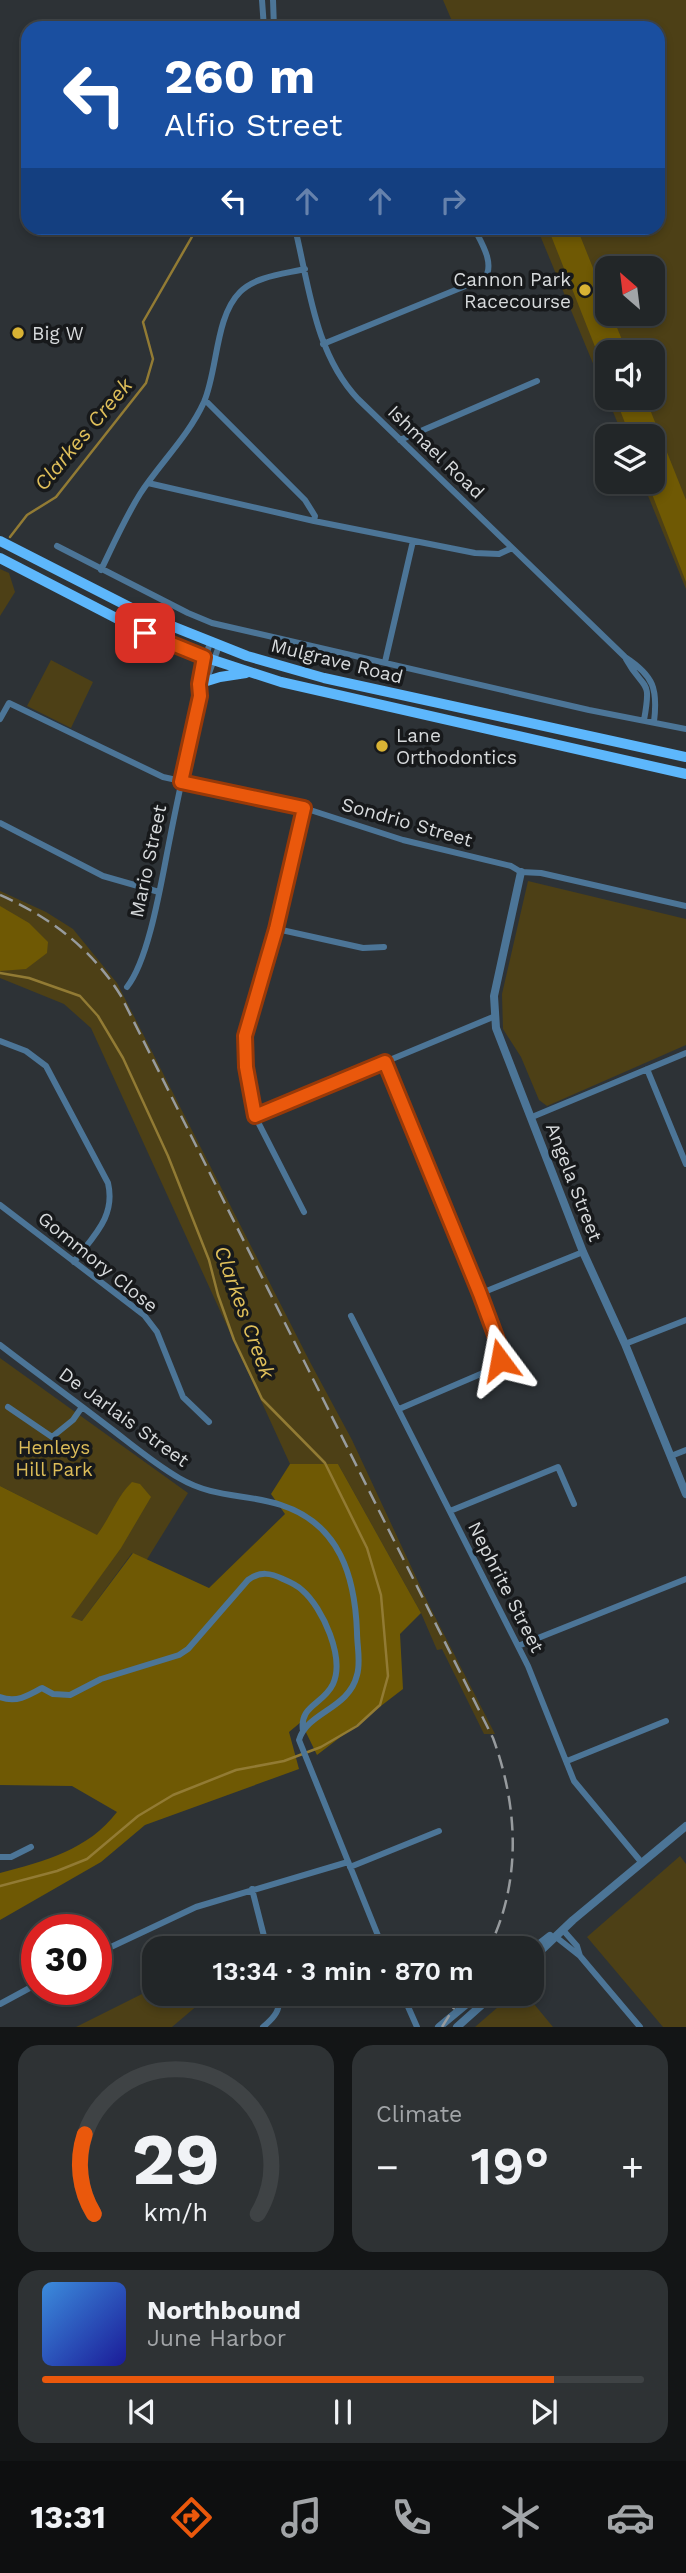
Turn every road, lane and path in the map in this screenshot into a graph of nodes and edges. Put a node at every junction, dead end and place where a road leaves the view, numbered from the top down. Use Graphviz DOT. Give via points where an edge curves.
graph roads {
  1 [pos="262,0"];
  2 [pos="272,0"];
  3 [pos="264,21"];
  4 [pos="274,21"];
  5 [pos="297,235"];
  6 [pos="477,235"];
  7 [pos="305,269"];
  8 [pos="323,344"];
  9 [pos="537,381"];
  10 [pos="205,400"];
  11 [pos="400,440"];
  12 [pos="148,483"];
  13 [pos="314,522"];
  14 [pos="0,541"];
  15 [pos="413,541"];
  16 [pos="57,546"];
  17 [pos="512,548"];
  18 [pos="0,558"];
  19 [pos="101,570"];
  20 [pos="214,644"];
  21 [pos="625,657"];
  22 [pos="209,659"];
  23 [pos="385,662"];
  24 [pos="249,672"];
  25 [pos="207,681"];
  26 [pos="200,696"];
  27 [pos="0,719"];
  28 [pos="644,720"];
  29 [pos="654,722"];
  30 [pos="686,729"];
  31 [pos="686,757"];
  32 [pos="686,774"];
  33 [pos="181,782"];
  34 [pos="304,808"];
  35 [pos="0,823"];
  36 [pos="522,872"];
  37 [pos="159,892"];
  38 [pos="686,906"];
  39 [pos="276,929"];
  40 [pos="384,947"];
  41 [pos="127,987"];
  42 [pos="493,1017"];
  43 [pos="0,1041"];
  44 [pos="686,1053"];
  45 [pos="385,1062"];
  46 [pos="647,1069"];
  47 [pos="255,1116"];
  48 [pos="532,1116"];
  49 [pos="686,1164"];
  50 [pos="0,1205"];
  51 [pos="304,1212"];
  52 [pos="583,1252"];
  53 [pos="74,1262"];
  54 [pos="480,1294"];
  55 [pos="351,1316"];
  56 [pos="686,1320"];
  57 [pos="625,1344"];
  58 [pos="0,1345"];
  59 [pos="8,1407"];
  60 [pos="82,1407"];
  61 [pos="399,1409"];
  62 [pos="209,1422"];
  63 [pos="686,1450"];
  64 [pos="671,1456"];
  65 [pos="686,1494"];
  66 [pos="574,1504"];
  67 [pos="450,1511"];
  68 [pos="686,1579"];
  69 [pos="518,1646"];
  70 [pos="0,1698"];
  71 [pos="666,1721"];
  72 [pos="303,1731"];
  73 [pos="567,1761"];
  74 [pos="686,1826"];
  75 [pos="439,1831"];
  76 [pos="31,1847"];
  77 [pos="0,1857"];
  78 [pos="642,1863"];
  79 [pos="349,1865"];
  80 [pos="252,1889"];
  81 [pos="559,1933"];
  82 [pos="264,1936"];
  83 [pos="378,1936"];
  84 [pos="544,1942"];
  85 [pos="112,1946"];
  86 [pos="544,1947"];
  87 [pos="21,1992"];
  88 [pos="0,2004"];
  89 [pos="280,2006"];
  90 [pos="408,2006"];
  91 [pos="464,2006"];
  92 [pos="480,2006"];
  93 [pos="263,2027"];
  94 [pos="417,2027"];
  95 [pos="439,2027"];
  96 [pos="457,2027"];
  97 [pos="640,2027"];
  1 -- 3 [label="street"];
  2 -- 4 [label="street"];
  5 -- 7 [label="street, Ishmael Road"];
  6 -- 8 [label="street" via="489,265 485,278"];
  7 -- 8 [label="street, Ishmael Road"];
  7 -- 10 [label="street" via="258,280 233,300"];
  8 -- 11 [label="street, Ishmael Road" via="344,384"];
  9 -- 11 [label="street"];
  10 -- 12 [label="street"];
  10 -- 13 [label="street" via="305,500"];
  11 -- 17 [label="street, Ishmael Road"];
  12 -- 13 [label="street"];
  12 -- 19 [label="street"];
  13 -- 15 [label="street"];
  14 -- 20 [label="main road, Mulgrave Road" via="116,601"];
  15 -- 17 [label="street" via="483,554"];
  15 -- 23 [label="street"];
  16 -- 19 [label="street, Mulgrave Road"];
  17 -- 21 [label="street, Ishmael Road"];
  18 -- 22 [label="main road, Mulgrave Road" via="130,626"];
  19 -- 23 [label="street, Mulgrave Road" via="212,623"];
  20 -- 22 [label="street, Mario Street"];
  20 -- 31 [label="main road, Mulgrave Road" via="311,675"];
  21 -- 28 [label="street, Ishmael Road" via="648,688"];
  21 -- 29 [label="street, Ishmael Road" via="653,683"];
  22 -- 24 [label="main road, Mulgrave Road"];
  22 -- 25 [label="street, Mario Street"];
  22 -- 26 [label="street, Mario Street" via="199,684"];
  23 -- 28 [label="street, Mulgrave Road"];
  24 -- 25 [label="main road"];
  24 -- 32 [label="main road, Mulgrave Road" via="346,699"];
  25 -- 26 [label="street, Mario Street"];
  26 -- 33 [label="street, Mario Street"];
  27 -- 33 [label="street, Sondrio Street" via="9,703 150,773"];
  28 -- 29 [label="street, Mulgrave Road"];
  29 -- 30 [label="street, Mulgrave Road"];
  33 -- 34 [label="street, Sondrio Street"];
  33 -- 37 [label="street, Mario Street"];
  34 -- 36 [label="street, Sondrio Street"];
  34 -- 39 [label="street"];
  35 -- 37 [label="street" via="103,876"];
  36 -- 38 [label="street, Sondrio Street"];
  36 -- 42 [label="street, Angela Street"];
  37 -- 41 [label="street, Mario Street" via="136,977"];
  39 -- 40 [label="street" via="363,948"];
  39 -- 47 [label="street" via="245,1036"];
  42 -- 45 [label="street"];
  42 -- 48 [label="street, Angela Street"];
  43 -- 53 [label="street" via="26,1051 46,1066 108,1183 107,1216"];
  44 -- 46 [label="street"];
  45 -- 47 [label="street"];
  45 -- 54 [label="street"];
  46 -- 48 [label="street"];
  46 -- 49 [label="street"];
  47 -- 51 [label="street"];
  48 -- 52 [label="street, Angela Street"];
  50 -- 53 [label="street, Gommory Close"];
  52 -- 54 [label="street"];
  52 -- 57 [label="street, Angela Street"];
  53 -- 62 [label="street, Gommory Close" via="145,1315 158,1332 183,1397"];
  54 -- 61 [label="street" via="500,1360 490,1370"];
  55 -- 61 [label="street, Nephrite Street"];
  56 -- 57 [label="street"];
  57 -- 64 [label="street, Angela Street"];
  58 -- 60 [label="street, De Jarlais Street"];
  59 -- 60 [label="street" via="52,1437"];
  60 -- 72 [label="street, De Jarlais Street" via="181,1479 221,1495 283,1506 310,1520 336,1546 356,1600 357,1675 340,1702"];
  61 -- 67 [label="street, Nephrite Street"];
  63 -- 64 [label="street"];
  64 -- 65 [label="street, Angela Street"];
  66 -- 67 [label="street" via="558,1467"];
  67 -- 69 [label="street, Nephrite Street"];
  68 -- 69 [label="street"];
  69 -- 73 [label="street, Nephrite Street"];
  70 -- 72 [label="street" via="24,1698 42,1688 70,1695 101,1679 179,1655 248,1580 258,1574 273,1574 303,1590 311,1600 326,1624 336,1656 333,1683 304,1713"];
  71 -- 73 [label="street"];
  72 -- 79 [label="street, De Jarlais Street" via="299,1742"];
  73 -- 78 [label="street, Nephrite Street" via="574,1782"];
  74 -- 78 [label="street"];
  75 -- 79 [label="street"];
  76 -- 77 [label="street"];
  78 -- 81 [label="street"];
  79 -- 80 [label="street"];
  79 -- 83 [label="street"];
  80 -- 82 [label="street"];
  80 -- 85 [label="street" via="197,1906"];
  81 -- 84 [label="street"];
  81 -- 86 [label="street"];
  81 -- 97 [label="street" via="576,1944 580,1956"];
  87 -- 88 [label="street"];
  89 -- 93 [label="street"];
  90 -- 94 [label="street"];
  91 -- 95 [label="street"];
  92 -- 96 [label="street"];
}
